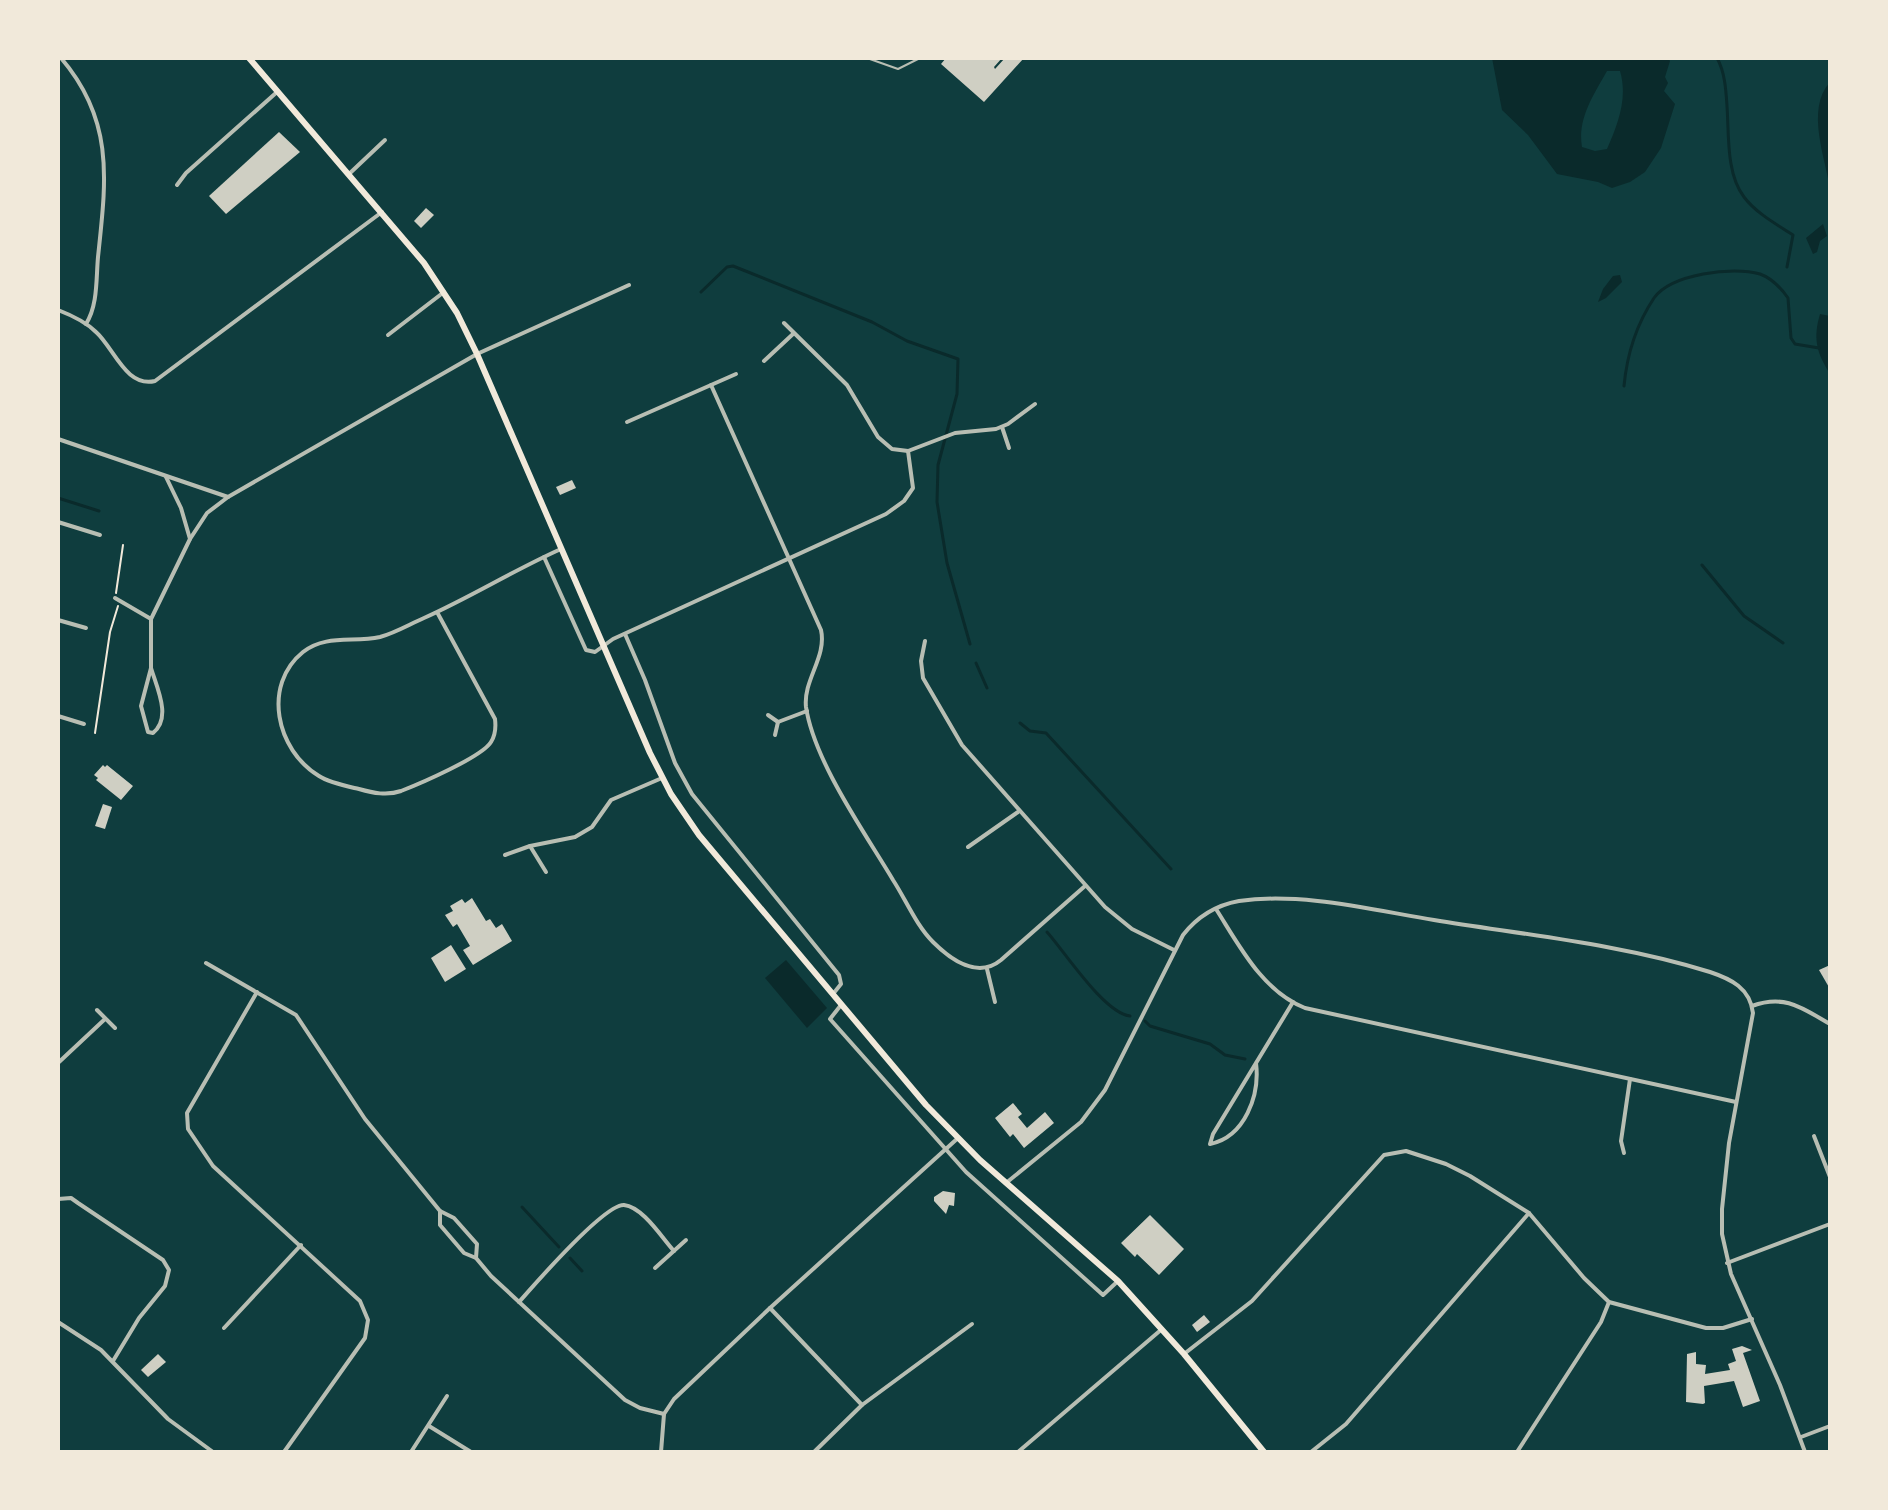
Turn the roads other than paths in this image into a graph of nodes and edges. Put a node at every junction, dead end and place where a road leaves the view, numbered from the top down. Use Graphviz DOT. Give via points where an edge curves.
graph roads {
  1 [pos="61,58"];
  2 [pos="249,58"];
  3 [pos="867,58"];
  4 [pos="920,58"];
  5 [pos="278,91"];
  6 [pos="385,140"];
  7 [pos="349,174"];
  8 [pos="177,185"];
  9 [pos="382,212"];
  10 [pos="629,285"];
  11 [pos="444,292"];
  12 [pos="58,310"];
  13 [pos="784,323"];
  14 [pos="86,324"];
  15 [pos="793,334"];
  16 [pos="388,335"];
  17 [pos="477,354"];
  18 [pos="764,361"];
  19 [pos="736,374"];
  20 [pos="711,385"];
  21 [pos="1035,404"];
  22 [pos="627,422"];
  23 [pos="1002,427"];
  24 [pos="58,439"];
  25 [pos="1009,448"];
  26 [pos="908,451"];
  27 [pos="166,477"];
  28 [pos="228,497"];
  29 [pos="58,522"];
  30 [pos="100,535"];
  31 [pos="190,539"];
  32 [pos="562,549"];
  33 [pos="544,557"];
  34 [pos="789,558"];
  35 [pos="117,600"];
  36 [pos="437,612"];
  37 [pos="151,619"];
  38 [pos="58,620"];
  39 [pos="86,628"];
  40 [pos="625,634"];
  41 [pos="925,641"];
  42 [pos="604,646"];
  43 [pos="151,668"];
  44 [pos="807,711"];
  45 [pos="768,715"];
  46 [pos="58,716"];
  47 [pos="778,722"];
  48 [pos="84,724"];
  49 [pos="775,735"];
  50 [pos="662,778"];
  51 [pos="1019,811"];
  52 [pos="530,846"];
  53 [pos="968,847"];
  54 [pos="505,855"];
  55 [pos="546,872"];
  56 [pos="1085,886"];
  57 [pos="1216,909"];
  58 [pos="1174,950"];
  59 [pos="206,963"];
  60 [pos="987,968"];
  61 [pos="257,992"];
  62 [pos="833,994"];
  63 [pos="995,1002"];
  64 [pos="1293,1002"];
  65 [pos="841,1005"];
  66 [pos="1752,1006"];
  67 [pos="97,1010"];
  68 [pos="105,1019"];
  69 [pos="1830,1024"];
  70 [pos="115,1028"];
  71 [pos="58,1063"];
  72 [pos="1256,1063"];
  73 [pos="1630,1079"];
  74 [pos="1736,1102"];
  75 [pos="1814,1136"];
  76 [pos="958,1138"];
  77 [pos="945,1150"];
  78 [pos="1624,1153"];
  79 [pos="1830,1177"];
  80 [pos="1006,1183"];
  81 [pos="58,1199"];
  82 [pos="440,1211"];
  83 [pos="1529,1213"];
  84 [pos="1830,1224"];
  85 [pos="686,1240"];
  86 [pos="301,1245"];
  87 [pos="674,1251"];
  88 [pos="476,1258"];
  89 [pos="1727,1263"];
  90 [pos="655,1268"];
  91 [pos="1118,1281"];
  92 [pos="519,1302"];
  93 [pos="1609,1302"];
  94 [pos="770,1308"];
  95 [pos="1752,1319"];
  96 [pos="58,1322"];
  97 [pos="972,1324"];
  98 [pos="224,1328"];
  99 [pos="1162,1329"];
  100 [pos="1184,1354"];
  101 [pos="113,1361"];
  102 [pos="447,1396"];
  103 [pos="862,1405"];
  104 [pos="664,1414"];
  105 [pos="428,1426"];
  106 [pos="1830,1426"];
  107 [pos="1801,1437"];
  108 [pos="1020,1451"];
  109 [pos="213,1452"];
  110 [pos="284,1452"];
  111 [pos="411,1452"];
  112 [pos="471,1452"];
  113 [pos="661,1452"];
  114 [pos="814,1452"];
  115 [pos="1264,1452"];
  116 [pos="1311,1452"];
  117 [pos="1517,1452"];
  118 [pos="1805,1452"];
  1 -- 14 [label="street" via="89,100 104,151 95,295"];
  2 -- 5 [label="main road"];
  3 -- 4 [label="lane" via="898,69"];
  5 -- 7 [label="main road"];
  5 -- 8 [label="street"];
  6 -- 7 [label="street"];
  7 -- 9 [label="main road"];
  9 -- 11 [label="main road"];
  9 -- 14 [label="street" via="155,381 141,382 129,374"];
  10 -- 17 [label="street"];
  11 -- 16 [label="street"];
  11 -- 17 [label="main road"];
  12 -- 14 [label="street"];
  13 -- 15 [label="street"];
  15 -- 18 [label="street"];
  15 -- 26 [label="street" via="847,385 882,442"];
  17 -- 28 [label="street"];
  17 -- 32 [label="main road"];
  19 -- 20 [label="street"];
  20 -- 22 [label="street"];
  20 -- 34 [label="street"];
  21 -- 23 [label="street"];
  23 -- 25 [label="street"];
  23 -- 26 [label="street" via="955,433"];
  24 -- 27 [label="street"];
  26 -- 34 [label="street" via="913,484 896,507"];
  27 -- 28 [label="street"];
  27 -- 31 [label="street"];
  28 -- 31 [label="street" via="207,513"];
  29 -- 30 [label="street"];
  31 -- 37 [label="street"];
  32 -- 33 [label="street"];
  32 -- 42 [label="main road"];
  33 -- 36 [label="street"];
  33 -- 42 [label="street" via="586,650"];
  34 -- 40 [label="street"];
  34 -- 44 [label="street" via="823,635"];
  35 -- 37 [label="street"];
  36 -- 36 [label="street" via="495,719 490,744 396,792 366,791 317,775 296,754 280,723 279,689 287,670 315,645 383,636"];
  37 -- 43 [label="street"];
  38 -- 39 [label="street"];
  40 -- 42 [label="street"];
  40 -- 62 [label="street" via="683,778 710,819 839,975 841,984"];
  41 -- 51 [label="street" via="921,669 928,690 962,745"];
  42 -- 50 [label="main road"];
  43 -- 43 [label="street" via="163,707 153,733 148,732 141,706"];
  44 -- 47 [label="street"];
  44 -- 60 [label="street" via="838,788 923,929 951,957"];
  45 -- 47 [label="street"];
  46 -- 48 [label="street"];
  47 -- 49 [label="street"];
  50 -- 52 [label="street" via="611,800 592,827 575,837"];
  50 -- 62 [label="main road" via="699,835"];
  51 -- 53 [label="street"];
  51 -- 56 [label="street"];
  52 -- 54 [label="street"];
  52 -- 55 [label="street"];
  56 -- 58 [label="street" via="1124,923"];
  56 -- 60 [label="street"];
  57 -- 58 [label="street" via="1193,923"];
  57 -- 64 [label="street" via="1261,975"];
  57 -- 66 [label="street" via="1251,900 1338,904 1580,943 1723,977 1744,990"];
  58 -- 80 [label="street" via="1096,1104"];
  59 -- 61 [label="street"];
  60 -- 63 [label="street"];
  61 -- 82 [label="street" via="301,1021 365,1119"];
  61 -- 86 [label="street" via="186,1121 213,1166"];
  62 -- 65 [label="main road"];
  64 -- 72 [label="street"];
  64 -- 73 [label="street" via="1330,1015"];
  65 -- 76 [label="main road"];
  65 -- 77 [label="street" via="830,1019"];
  66 -- 69 [label="street" via="1788,1002"];
  66 -- 74 [label="street"];
  67 -- 68 [label="street"];
  68 -- 70 [label="street"];
  68 -- 71 [label="street"];
  72 -- 72 [label="street" via="1258,1081 1247,1115 1210,1144"];
  73 -- 74 [label="street"];
  73 -- 78 [label="street"];
  74 -- 89 [label="street" via="1722,1209"];
  75 -- 79 [label="street"];
  76 -- 77 [label="street"];
  76 -- 80 [label="main road"];
  77 -- 91 [label="street" via="1103,1295"];
  77 -- 94 [label="street"];
  80 -- 91 [label="main road"];
  81 -- 101 [label="street" via="71,1198 163,1260 169,1270 165,1286"];
  82 -- 88 [label="street" via="440,1225 467,1256"];
  82 -- 88 [label="street" via="454,1218 477,1244"];
  83 -- 93 [label="street"];
  83 -- 100 [label="street" via="1446,1164 1406,1151 1384,1155 1252,1301"];
  83 -- 116 [label="street" via="1346,1424"];
  84 -- 89 [label="street"];
  85 -- 87 [label="street"];
  86 -- 98 [label="street"];
  86 -- 110 [label="street" via="360,1301 367,1328"];
  87 -- 90 [label="street"];
  87 -- 92 [label="street" via="634,1208 613,1207"];
  88 -- 92 [label="street"];
  89 -- 95 [label="street"];
  91 -- 99 [label="main road"];
  92 -- 104 [label="street" via="625,1400"];
  93 -- 95 [label="street" via="1706,1328 1727,1328"];
  93 -- 117 [label="street"];
  94 -- 103 [label="street"];
  94 -- 104 [label="street"];
  95 -- 107 [label="street"];
  96 -- 101 [label="street"];
  97 -- 103 [label="street"];
  99 -- 100 [label="main road"];
  99 -- 108 [label="street"];
  100 -- 115 [label="main road"];
  101 -- 109 [label="street" via="168,1419"];
  102 -- 105 [label="street"];
  103 -- 114 [label="street"];
  104 -- 113 [label="street"];
  105 -- 111 [label="street"];
  105 -- 112 [label="street"];
  106 -- 107 [label="street"];
  107 -- 118 [label="street"];
}
